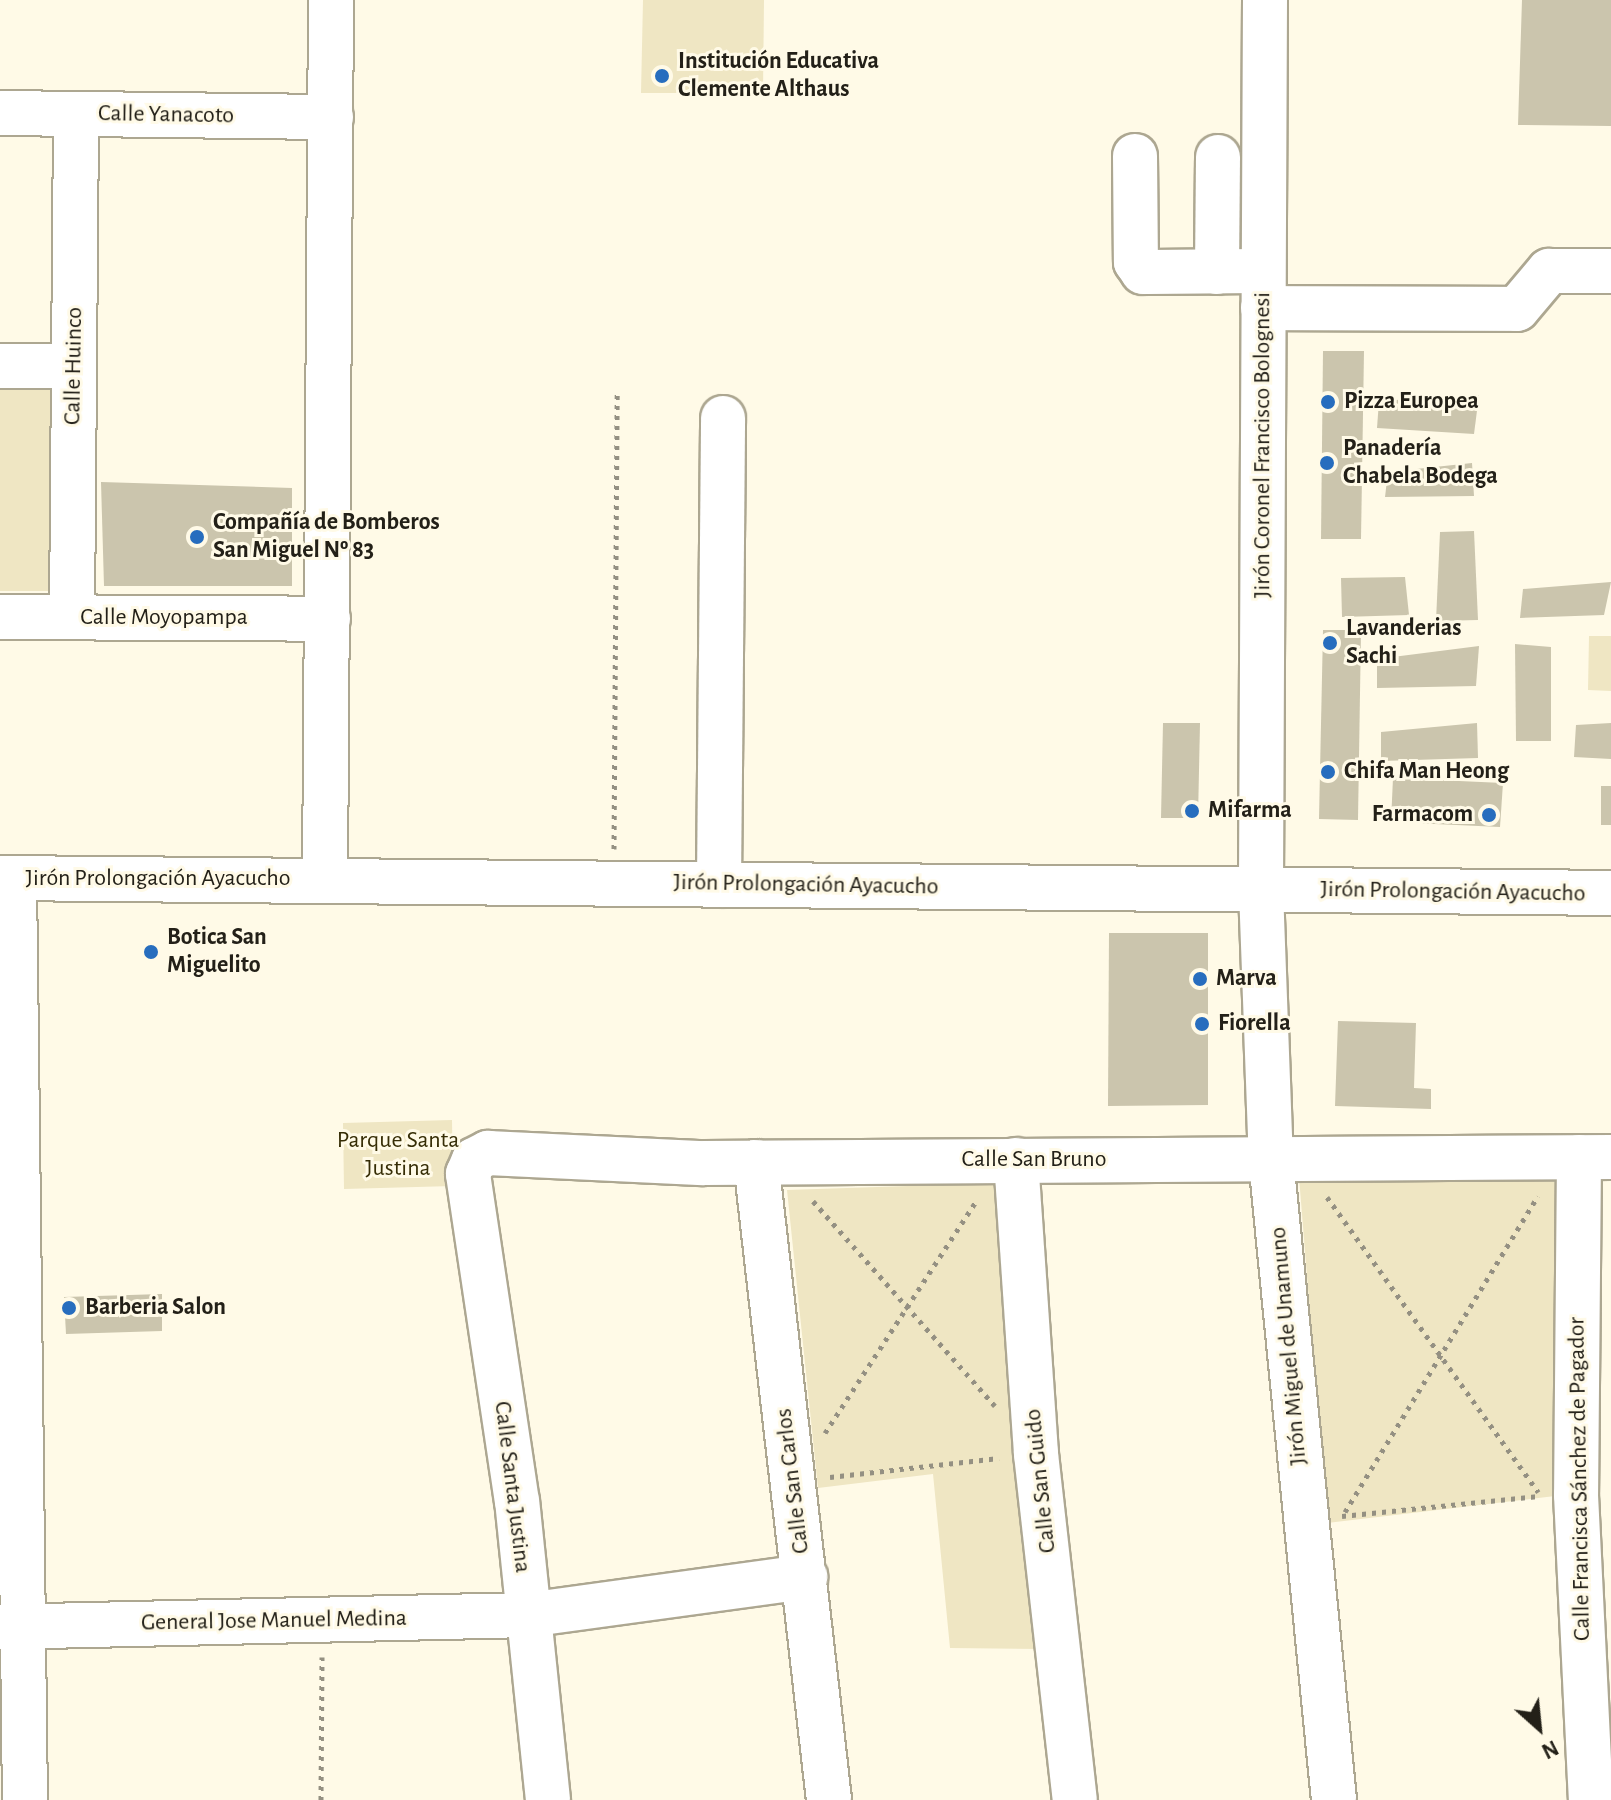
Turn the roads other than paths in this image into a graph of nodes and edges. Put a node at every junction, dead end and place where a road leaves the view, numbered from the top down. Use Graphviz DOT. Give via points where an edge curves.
graph roads {
  1 [pos="331,0"];
  2 [pos="1265,0"];
  3 [pos="0,113"];
  4 [pos="76,114"];
  5 [pos="331,117"];
  6 [pos="1135,156"];
  7 [pos="1218,157"];
  8 [pos="1611,271"];
  9 [pos="1217,272"];
  10 [pos="1263,290"];
  11 [pos="0,366"];
  12 [pos="74,366"];
  13 [pos="723,418"];
  14 [pos="0,617"];
  15 [pos="72,617"];
  16 [pos="328,619"];
  17 [pos="7,878"];
  18 [pos="325,881"];
  19 [pos="719,885"];
  20 [pos="1261,890"];
  21 [pos="1611,893"];
  22 [pos="1584,1157"];
  23 [pos="1285,1159"];
  24 [pos="1009,1160"];
  25 [pos="767,1162"];
  26 [pos="468,1174"];
  27 [pos="805,1577"];
  28 [pos="527,1615"];
  29 [pos="11,1627"];
  30 [pos="1598,1750"];
  31 [pos="25,1800"];
  32 [pos="548,1800"];
  33 [pos="829,1800"];
  34 [pos="1075,1800"];
  35 [pos="1334,1800"];
  36 [pos="1591,1800"];
  1 -- 5 [label="street"];
  2 -- 10 [label="street, Jirón Coronel Francisco Bolognesi"];
  3 -- 4 [label="street, Calle Yanacoto"];
  4 -- 5 [label="street, Calle Yanacoto"];
  4 -- 12 [label="street, Calle Huinco"];
  5 -- 16 [label="street"];
  6 -- 9 [label="street" via="1136,262 1143,272"];
  7 -- 9 [label="street"];
  8 -- 10 [label="street" via="1549,271 1517,309"];
  9 -- 10 [label="street"];
  10 -- 20 [label="street, Jirón Coronel Francisco Bolognesi"];
  11 -- 12 [label="street"];
  12 -- 15 [label="street, Calle Huinco"];
  13 -- 19 [label="street"];
  14 -- 15 [label="street, Calle Moyopampa"];
  15 -- 16 [label="street, Calle Moyopampa"];
  16 -- 18 [label="street"];
  17 -- 18 [label="street, Jirón Prolongación Ayacucho"];
  17 -- 29 [label="street"];
  18 -- 19 [label="street, Jirón Prolongación Ayacucho"];
  19 -- 20 [label="street, Jirón Prolongación Ayacucho"];
  20 -- 21 [label="street, Jirón Prolongación Ayacucho"];
  20 -- 23 [label="street, Jirón Miguel de Unamuno"];
  22 -- 23 [label="street, Calle San Bruno"];
  22 -- 30 [label="street, Calle Francisca Sánchez de Pagador" via="1576,1495"];
  23 -- 24 [label="street, Calle San Bruno"];
  23 -- 35 [label="street, Jirón Miguel de Unamuno"];
  24 -- 25 [label="street, Calle San Bruno"];
  24 -- 34 [label="street, Calle San Guido"];
  25 -- 26 [label="street, Calle San Bruno" via="488,1153 474,1160"];
  25 -- 27 [label="street, Calle San Carlos"];
  26 -- 28 [label="street, Calle Santa Justina" via="517,1502"];
  27 -- 28 [label="street, General Jose Manuel Medina"];
  27 -- 33 [label="street, Calle San Carlos"];
  28 -- 29 [label="street, General Jose Manuel Medina"];
  28 -- 32 [label="street, Calle Santa Justina"];
  29 -- 31 [label="street"];
  30 -- 36 [label="street, Calle Francisca Sánchez de Pagador"];
}
